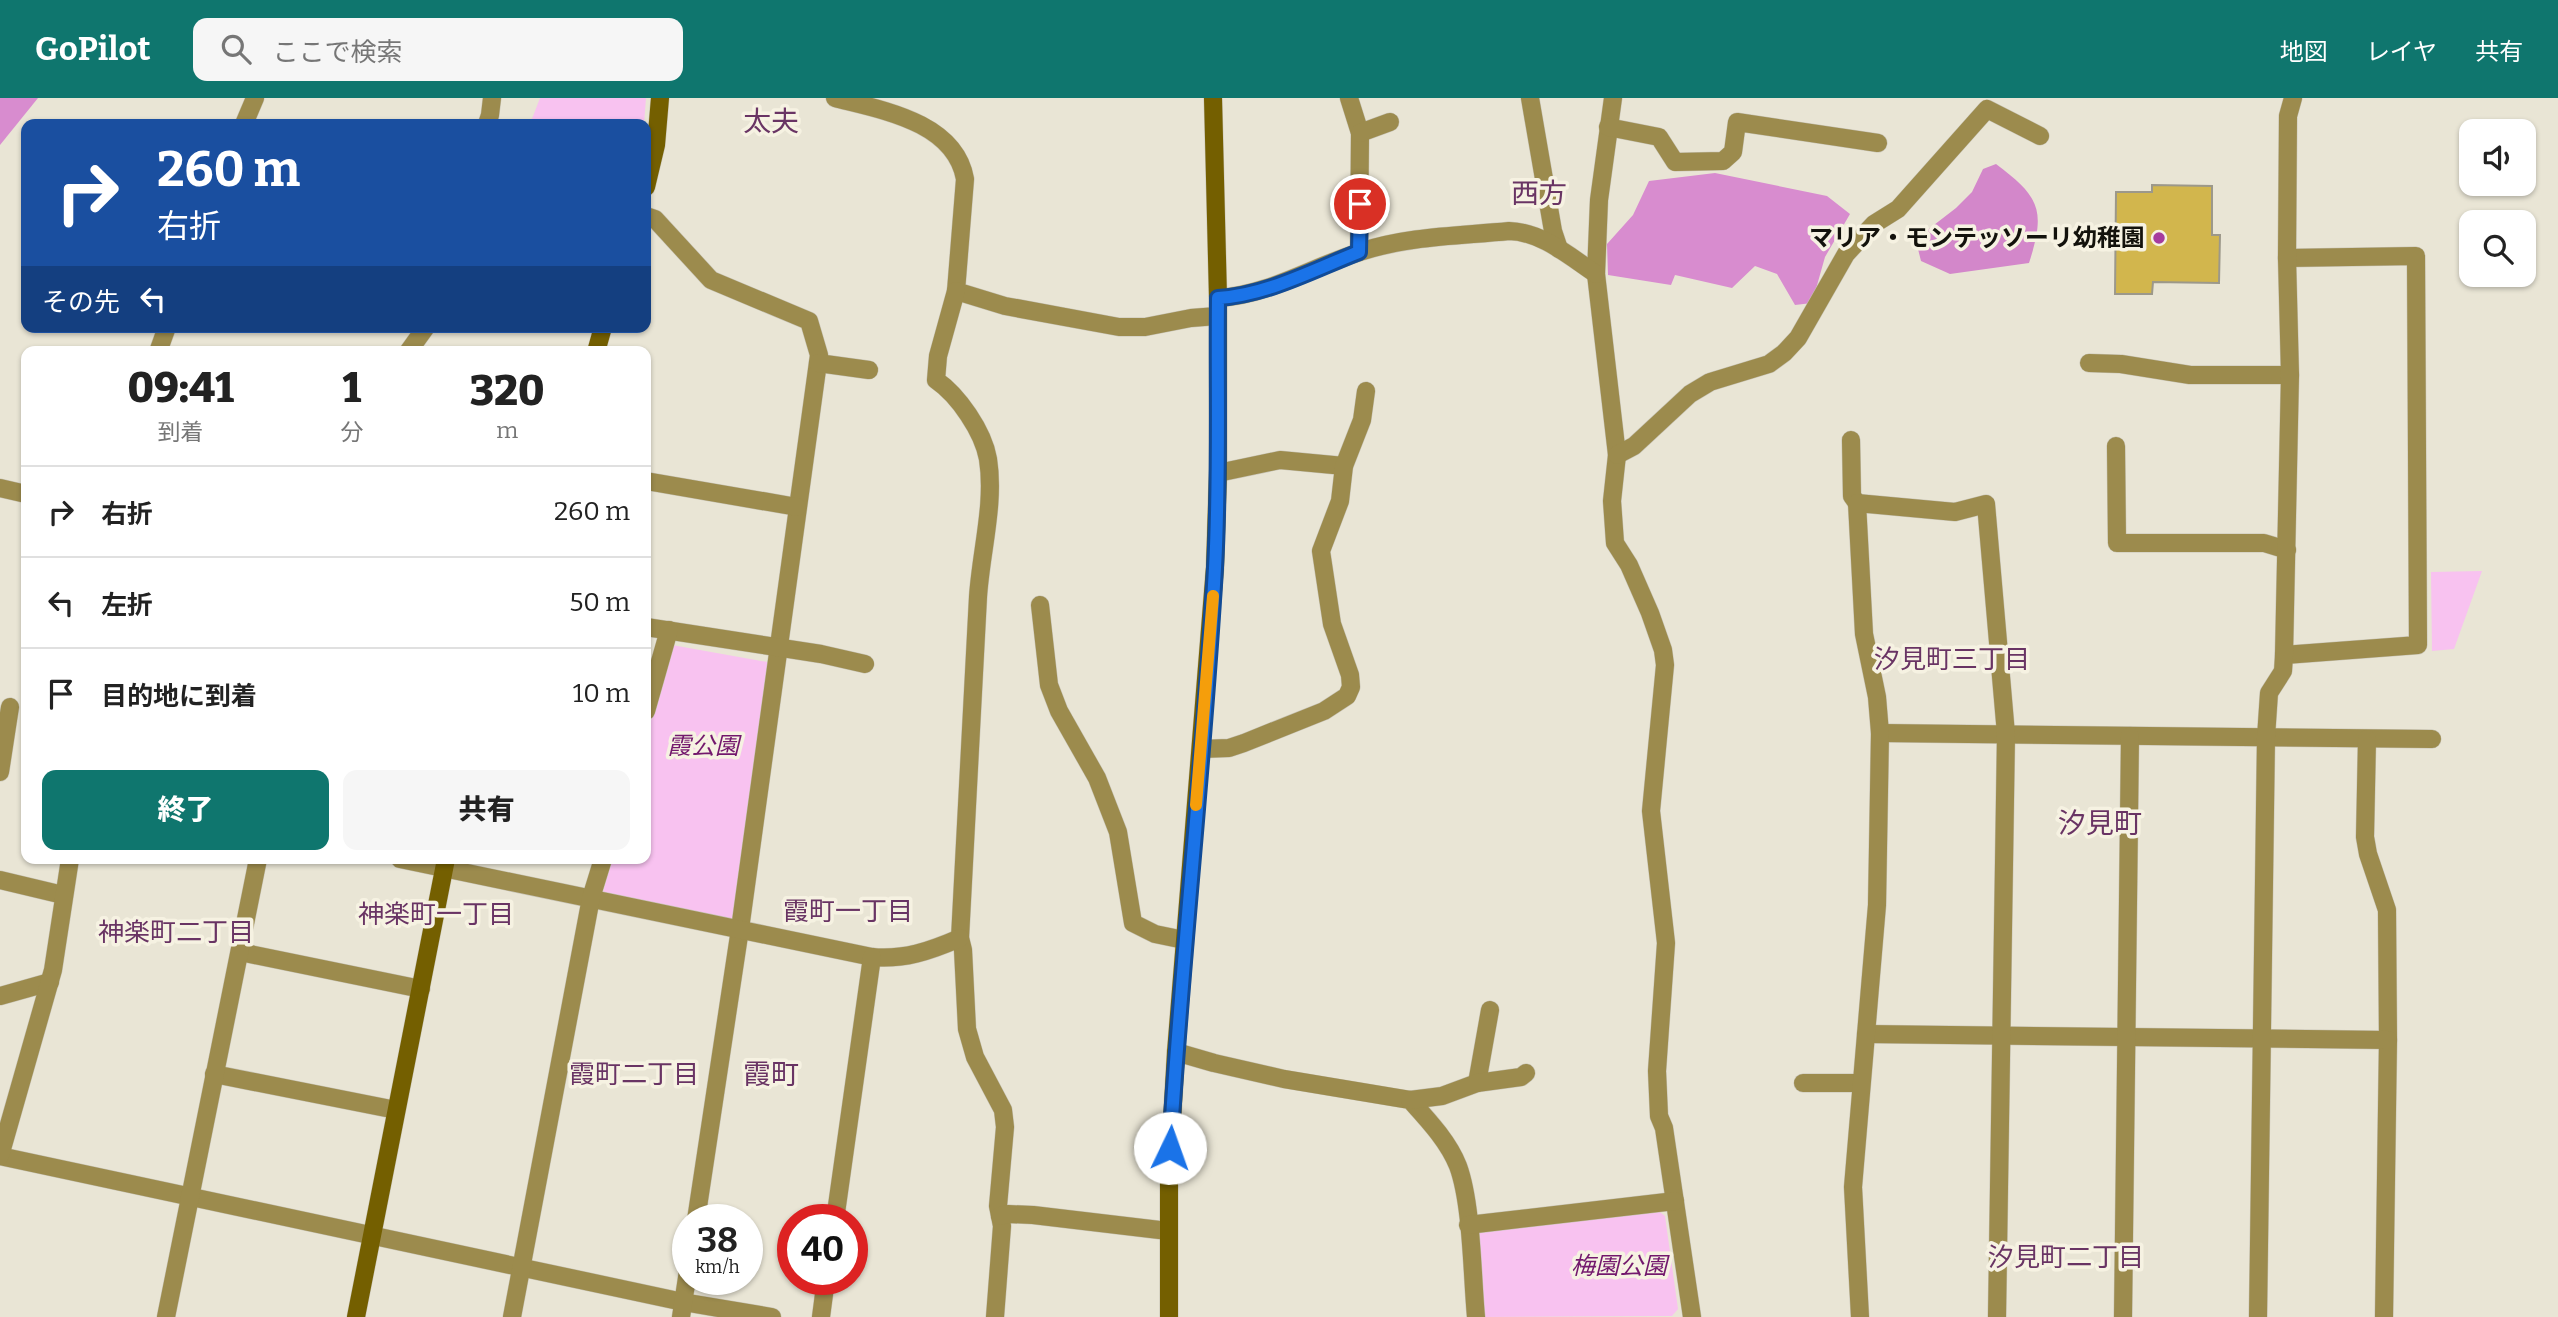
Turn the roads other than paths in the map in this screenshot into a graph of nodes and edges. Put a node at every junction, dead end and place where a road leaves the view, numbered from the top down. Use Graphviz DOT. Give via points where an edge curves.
graph roads {
  1 [pos="255,98"];
  2 [pos="492,98"];
  3 [pos="660,98"];
  4 [pos="835,98"];
  5 [pos="1213,98"];
  6 [pos="1349,98"];
  7 [pos="1530,98"];
  8 [pos="1612,98"];
  9 [pos="2293,98"];
  10 [pos="246,119"];
  11 [pos="489,119"];
  12 [pos="1390,121"];
  13 [pos="1608,127"];
  14 [pos="1360,133"];
  15 [pos="2040,136"];
  16 [pos="1878,143"];
  17 [pos="651,166"];
  18 [pos="651,218"];
  19 [pos="1559,249"];
  20 [pos="1359,252"];
  21 [pos="2287,258"];
  22 [pos="1596,274"];
  23 [pos="956,291"];
  24 [pos="1218,298"];
  25 [pos="1217,316"];
  26 [pos="818,363"];
  27 [pos="2090,363"];
  28 [pos="869,370"];
  29 [pos="2290,375"];
  30 [pos="1366,391"];
  31 [pos="1851,440"];
  32 [pos="2116,446"];
  33 [pos="1617,455"];
  34 [pos="1344,466"];
  35 [pos="1218,473"];
  36 [pos="651,482"];
  37 [pos="0,488"];
  38 [pos="21,493"];
  39 [pos="1857,503"];
  40 [pos="797,507"];
  41 [pos="2287,550"];
  42 [pos="1040,605"];
  43 [pos="651,628"];
  44 [pos="669,630"];
  45 [pos="777,648"];
  46 [pos="2284,655"];
  47 [pos="865,664"];
  48 [pos="651,693"];
  49 [pos="12,708"];
  50 [pos="1880,733"];
  51 [pos="2006,734"];
  52 [pos="2130,736"];
  53 [pos="2266,737"];
  54 [pos="2367,738"];
  55 [pos="2432,738"];
  56 [pos="1200,749"];
  57 [pos="0,772"];
  58 [pos="68,864"];
  59 [pos="257,864"];
  60 [pos="445,864"];
  61 [pos="601,864"];
  62 [pos="0,880"];
  63 [pos="63,895"];
  64 [pos="591,898"];
  65 [pos="740,929"];
  66 [pos="960,938"];
  67 [pos="1184,940"];
  68 [pos="240,952"];
  69 [pos="872,957"];
  70 [pos="50,982"];
  71 [pos="421,989"];
  72 [pos="0,996"];
  73 [pos="1490,1010"];
  74 [pos="1866,1034"];
  75 [pos="2001,1036"];
  76 [pos="2126,1037"];
  77 [pos="2263,1039"];
  78 [pos="2388,1040"];
  79 [pos="1176,1052"];
  80 [pos="1526,1073"];
  81 [pos="214,1074"];
  82 [pos="1477,1083"];
  83 [pos="1803,1083"];
  84 [pos="1861,1083"];
  85 [pos="1410,1100"];
  86 [pos="396,1110"];
  87 [pos="0,1156"];
  88 [pos="191,1198"];
  89 [pos="1675,1201"];
  90 [pos="698,1204"];
  91 [pos="837,1204"];
  92 [pos="1000,1216"];
  93 [pos="1468,1225"];
  94 [pos="1168,1231"];
  95 [pos="371,1236"];
  96 [pos="522,1267"];
  97 [pos="824,1295"];
  98 [pos="682,1310"];
  99 [pos="166,1317"];
  100 [pos="356,1317"];
  101 [pos="512,1317"];
  102 [pos="772,1317"];
  103 [pos="821,1317"];
  104 [pos="995,1317"];
  105 [pos="1169,1317"];
  106 [pos="1476,1317"];
  107 [pos="1692,1317"];
  108 [pos="1860,1317"];
  109 [pos="1997,1317"];
  110 [pos="2123,1317"];
  111 [pos="2258,1317"];
  112 [pos="2384,1317"];
  1 -- 10 [label="street"];
  2 -- 11 [label="street"];
  3 -- 17 [label="street"];
  4 -- 23 [label="street" via="915,121 961,162 965,179"];
  5 -- 24 [label="street"];
  6 -- 14 [label="street"];
  7 -- 19 [label="street"];
  8 -- 13 [label="street"];
  9 -- 21 [label="street" via="2288,116"];
  12 -- 14 [label="street"];
  13 -- 16 [label="street" via="1659,137 1675,162 1723,161 1733,152 1737,122"];
  13 -- 22 [label="street"];
  14 -- 20 [label="street"];
  15 -- 33 [label="street" via="1987,108 1898,209 1874,224 1846,254 1784,354 1690,394 1634,446"];
  18 -- 26 [label="street" via="711,280 810,321"];
  19 -- 20 [label="street" via="1523,231 1508,231 1400,240"];
  19 -- 22 [label="street"];
  20 -- 24 [label="street" via="1266,289"];
  21 -- 29 [label="street"];
  21 -- 46 [label="street" via="2416,256 2418,645"];
  22 -- 33 [label="street"];
  23 -- 25 [label="street" via="1004,306 1119,327"];
  23 -- 66 [label="street" via="936,380 960,401 982,440 989,472"];
  24 -- 25 [label="street"];
  25 -- 35 [label="street"];
  26 -- 28 [label="street"];
  26 -- 40 [label="street"];
  27 -- 29 [label="street" via="2190,375"];
  29 -- 41 [label="street"];
  30 -- 34 [label="street" via="1362,420"];
  31 -- 39 [label="street" via="1852,496"];
  32 -- 41 [label="street" via="2117,543 2264,544"];
  33 -- 89 [label="street" via="1612,501 1615,543 1650,613 1665,665 1651,811 1666,943 1657,1071 1659,1116"];
  34 -- 35 [label="street" via="1280,460"];
  34 -- 56 [label="street" via="1340,501 1321,551 1332,624 1350,675 1347,696 1324,711 1244,743"];
  35 -- 56 [label="street"];
  36 -- 40 [label="street"];
  37 -- 38 [label="street"];
  39 -- 50 [label="street" via="1864,634"];
  39 -- 51 [label="street" via="1955,512 1986,504"];
  40 -- 45 [label="street"];
  41 -- 46 [label="street"];
  42 -- 67 [label="street" via="1049,685 1097,778 1118,832 1133,923"];
  43 -- 44 [label="street"];
  44 -- 45 [label="street"];
  44 -- 48 [label="street"];
  45 -- 47 [label="street"];
  45 -- 65 [label="street"];
  46 -- 53 [label="street" via="2284,671 2269,693"];
  49 -- 57 [label="street"];
  50 -- 51 [label="street"];
  50 -- 74 [label="street" via="1877,909"];
  51 -- 52 [label="street"];
  51 -- 75 [label="street"];
  52 -- 53 [label="street"];
  52 -- 76 [label="street"];
  53 -- 54 [label="street"];
  53 -- 77 [label="street"];
  54 -- 55 [label="street"];
  54 -- 78 [label="street" via="2365,837 2387,910"];
  56 -- 67 [label="street"];
  58 -- 63 [label="street"];
  59 -- 68 [label="street"];
  60 -- 64 [label="street"];
  60 -- 71 [label="street"];
  61 -- 64 [label="street"];
  62 -- 63 [label="street"];
  63 -- 70 [label="street"];
  64 -- 65 [label="street"];
  64 -- 96 [label="street"];
  65 -- 69 [label="street"];
  65 -- 90 [label="street"];
  66 -- 69 [label="street" via="911,957"];
  66 -- 92 [label="street" via="969,1037 1003,1110"];
  67 -- 79 [label="street"];
  68 -- 71 [label="street"];
  68 -- 81 [label="street"];
  69 -- 91 [label="street"];
  70 -- 72 [label="street"];
  70 -- 87 [label="street"];
  71 -- 86 [label="street"];
  73 -- 82 [label="street"];
  74 -- 75 [label="street"];
  74 -- 84 [label="street"];
  75 -- 76 [label="street"];
  75 -- 109 [label="street"];
  76 -- 77 [label="street"];
  76 -- 110 [label="street"];
  77 -- 78 [label="street"];
  77 -- 111 [label="street"];
  78 -- 112 [label="street"];
  79 -- 85 [label="street" via="1284,1079"];
  79 -- 94 [label="street"];
  80 -- 82 [label="street"];
  81 -- 86 [label="street"];
  81 -- 88 [label="street"];
  82 -- 85 [label="street" via="1442,1096"];
  83 -- 84 [label="street"];
  84 -- 108 [label="street" via="1853,1187"];
  85 -- 93 [label="street" via="1457,1165"];
  86 -- 95 [label="street"];
  87 -- 88 [label="street"];
  88 -- 95 [label="street"];
  88 -- 99 [label="street"];
  89 -- 93 [label="street"];
  89 -- 107 [label="street"];
  92 -- 94 [label="street" via="1033,1215"];
  92 -- 104 [label="street"];
  93 -- 106 [label="street"];
  94 -- 105 [label="street"];
  95 -- 96 [label="street"];
  95 -- 100 [label="street"];
  96 -- 98 [label="street"];
  96 -- 101 [label="street"];
  97 -- 103 [label="street"];
  98 -- 102 [label="street"];
}
